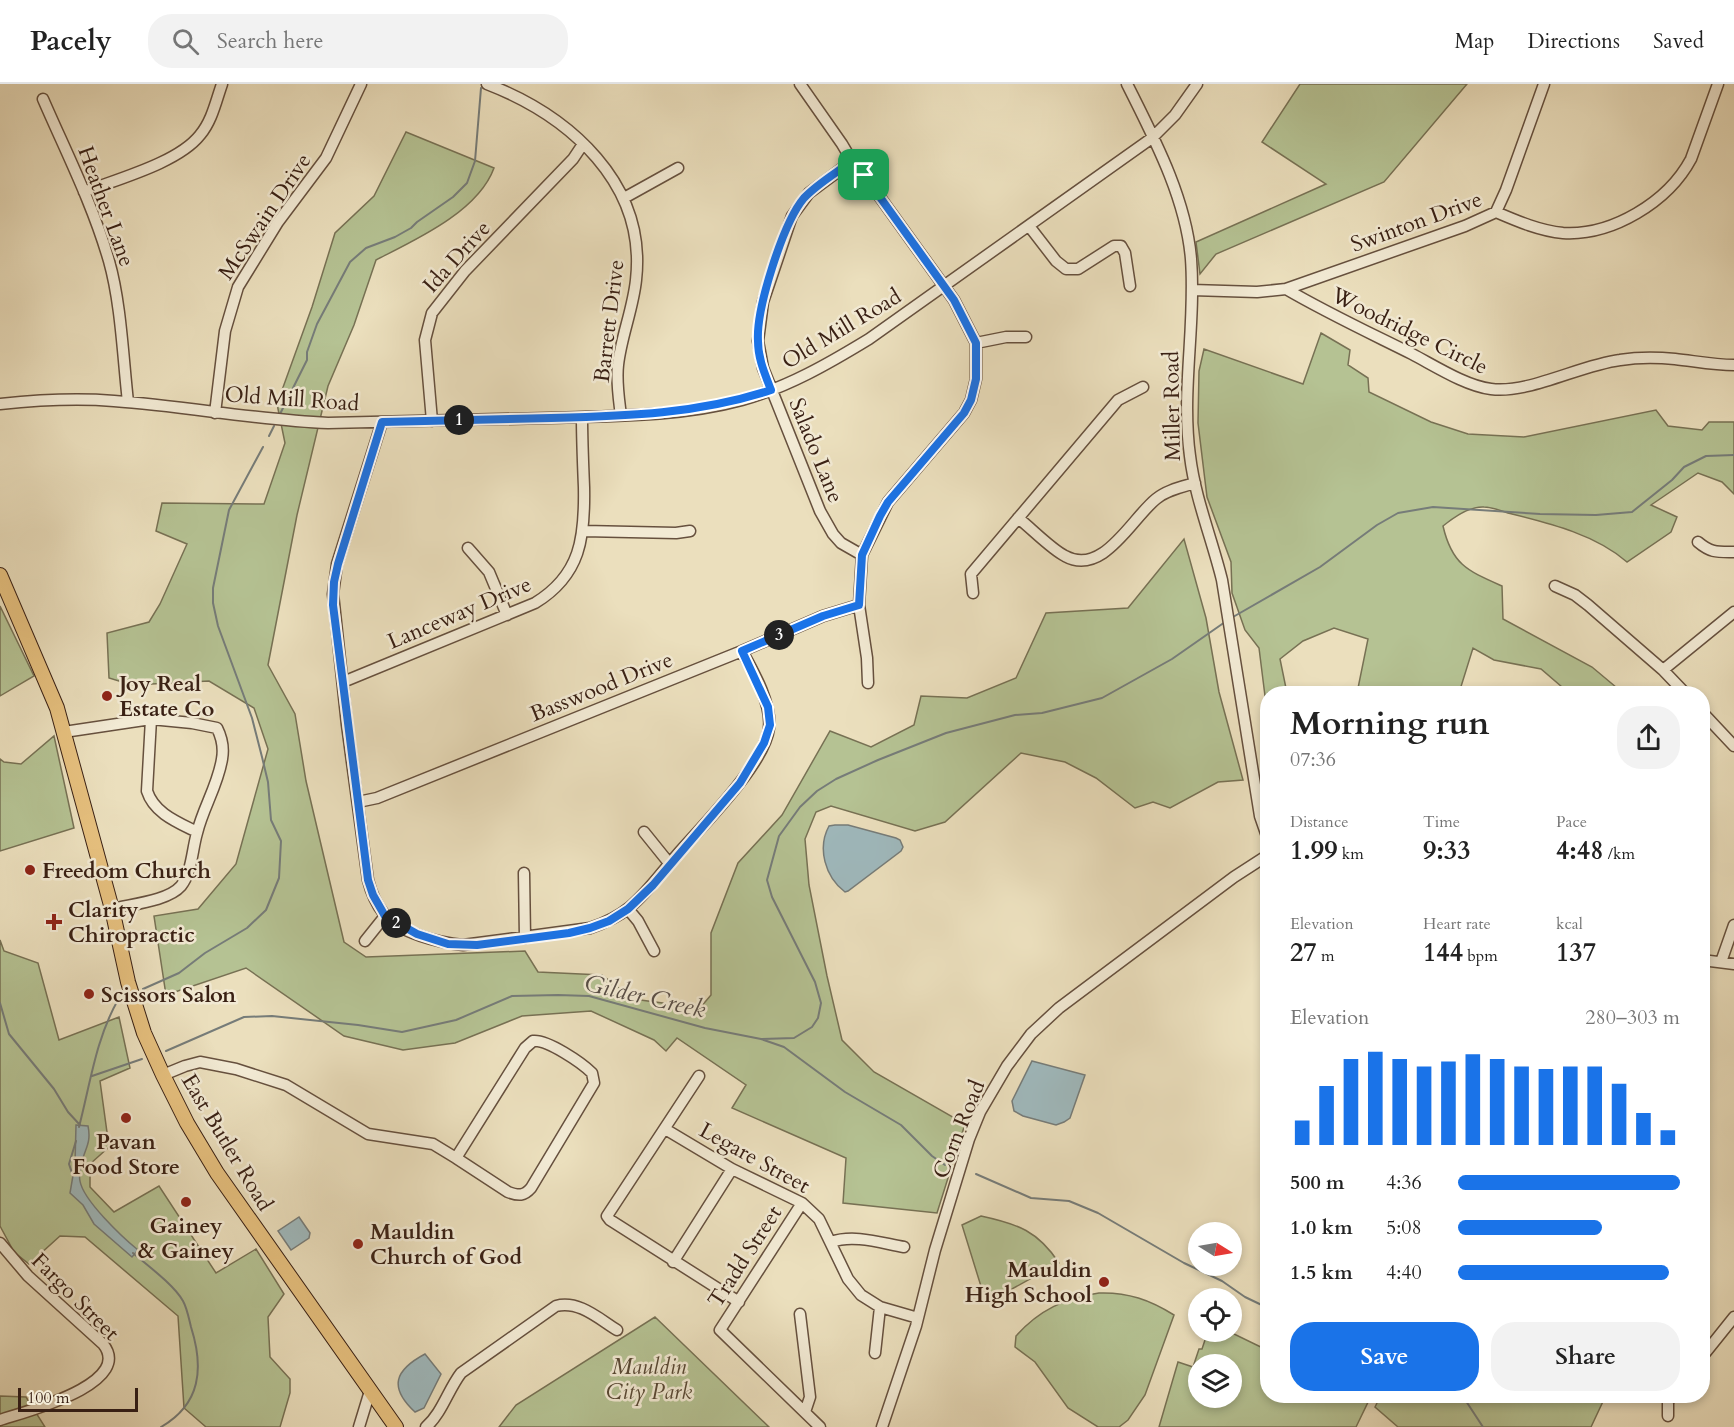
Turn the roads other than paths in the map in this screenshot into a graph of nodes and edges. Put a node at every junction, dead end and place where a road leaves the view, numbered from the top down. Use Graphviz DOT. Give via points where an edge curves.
graph roads {
  1 [pos="222,84"];
  2 [pos="361,84"];
  3 [pos="488,84"];
  4 [pos="800,84"];
  5 [pos="1127,84"];
  6 [pos="1197,84"];
  7 [pos="1544,84"];
  8 [pos="1718,84"];
  9 [pos="43,99"];
  10 [pos="1152,138"];
  11 [pos="583,144"];
  12 [pos="852,161"];
  13 [pos="678,168"];
  14 [pos="84,192"];
  15 [pos="624,198"];
  16 [pos="1496,212"];
  17 [pos="1029,226"];
  18 [pos="1130,286"];
  19 [pos="944,287"];
  20 [pos="1286,289"];
  21 [pos="1192,290"];
  22 [pos="1026,337"];
  23 [pos="976,343"];
  24 [pos="1734,365"];
  25 [pos="1143,387"];
  26 [pos="771,390"];
  27 [pos="128,402"];
  28 [pos="0,404"];
  29 [pos="215,413"];
  30 [pos="621,416"];
  31 [pos="582,417"];
  32 [pos="432,421"];
  33 [pos="382,422"];
  34 [pos="1195,483"];
  35 [pos="1018,518"];
  36 [pos="584,531"];
  37 [pos="690,531"];
  38 [pos="1698,542"];
  39 [pos="468,548"];
  40 [pos="1734,552"];
  41 [pos="862,555"];
  42 [pos="0,575"];
  43 [pos="1555,586"];
  44 [pos="973,593"];
  45 [pos="859,605"];
  46 [pos="1734,612"];
  47 [pos="507,615"];
  48 [pos="742,651"];
  49 [pos="1664,670"];
  50 [pos="343,682"];
  51 [pos="868,683"];
  52 [pos="1678,686"];
  53 [pos="151,719"];
  54 [pos="1710,720"];
  55 [pos="64,732"];
  56 [pos="1734,746"];
  57 [pos="358,802"];
  58 [pos="1260,816"];
  59 [pos="197,832"];
  60 [pos="644,832"];
  61 [pos="1260,860"];
  62 [pos="669,864"];
  63 [pos="524,873"];
  64 [pos="112,909"];
  65 [pos="628,909"];
  66 [pos="385,916"];
  67 [pos="1734,925"];
  68 [pos="525,938"];
  69 [pos="365,941"];
  70 [pos="654,951"];
  71 [pos="1710,961"];
  72 [pos="1721,962"];
  73 [pos="1734,964"];
  74 [pos="163,1075"];
  75 [pos="699,1076"];
  76 [pos="665,1129"];
  77 [pos="456,1158"];
  78 [pos="732,1169"];
  79 [pos="802,1203"];
  80 [pos="831,1242"];
  81 [pos="0,1243"];
  82 [pos="904,1247"];
  83 [pos="673,1262"];
  84 [pos="739,1302"];
  85 [pos="880,1307"];
  86 [pos="800,1314"];
  87 [pos="1734,1317"];
  88 [pos="918,1318"];
  89 [pos="617,1330"];
  90 [pos="1730,1334"];
  91 [pos="1710,1350"];
  92 [pos="876,1353"];
  93 [pos="370,1391"];
  94 [pos="1668,1403"];
  95 [pos="805,1412"];
  96 [pos="1668,1416"];
  97 [pos="0,1420"];
  98 [pos="359,1427"];
  99 [pos="396,1427"];
  100 [pos="426,1427"];
  101 [pos="820,1427"];
  102 [pos="882,1427"];
  1 -- 14 [label="street" via="205,128 185,150"];
  2 -- 29 [label="street, McSwain Drive" via="326,158 278,222 237,287 225,331"];
  3 -- 11 [label="street, Barrett Drive" via="558,123"];
  4 -- 12 [label="street"];
  5 -- 10 [label="street, Miller Road"];
  6 -- 10 [label="street, Old Mill Road"];
  7 -- 16 [label="street"];
  8 -- 16 [label="street, Swinton Drive" via="1685,170 1671,188 1640,210 1596,230 1572,233 1547,230"];
  9 -- 14 [label="street, Heather Lane"];
  10 -- 17 [label="street, Old Mill Road"];
  10 -- 21 [label="street, Miller Road" via="1184,221"];
  11 -- 15 [label="street, Barrett Drive"];
  11 -- 32 [label="street, Ida Drive" via="465,271 432,313 425,340"];
  12 -- 19 [label="street"];
  12 -- 26 [label="street, Salado Lane" via="804,198 792,216 777,258 758,331 760,360"];
  13 -- 15 [label="street"];
  14 -- 27 [label="street, Heather Lane" via="109,260"];
  15 -- 30 [label="street, Barrett Drive" via="637,265 635,292 618,364"];
  16 -- 20 [label="street, Swinton Drive"];
  17 -- 18 [label="street" via="1066,269 1078,269 1114,246 1121,246"];
  17 -- 19 [label="street, Old Mill Road"];
  19 -- 23 [label="street"];
  19 -- 26 [label="street, Old Mill Road" via="827,365"];
  20 -- 21 [label="street, Swinton Drive"];
  20 -- 24 [label="street, Woodridge Circle" via="1485,388 1521,387 1601,363 1638,358"];
  21 -- 34 [label="street, Miller Road" via="1188,430"];
  22 -- 23 [label="street"];
  23 -- 41 [label="street" via="976,379 971,400 888,502"];
  25 -- 35 [label="street" via="1118,399"];
  26 -- 30 [label="street, Old Mill Road" via="705,408"];
  26 -- 41 [label="street, Salado Lane" via="828,528 841,543"];
  27 -- 28 [label="street, Old Mill Road" via="60,400"];
  27 -- 29 [label="street, Old Mill Road"];
  29 -- 33 [label="street, Old Mill Road" via="287,421"];
  30 -- 31 [label="street, Old Mill Road"];
  31 -- 32 [label="street, Old Mill Road"];
  31 -- 36 [label="street, Lanceway Drive"];
  32 -- 33 [label="street, Old Mill Road"];
  33 -- 50 [label="street" via="334,582 333,605"];
  34 -- 35 [label="street" via="1158,497 1114,544 1095,558 1065,557"];
  34 -- 58 [label="street, Miller Road" via="1213,542 1229,621"];
  35 -- 44 [label="street" via="971,574"];
  36 -- 37 [label="street"];
  36 -- 47 [label="street, Lanceway Drive" via="576,558 556,588 535,603"];
  38 -- 40 [label="street" via="1713,551"];
  39 -- 47 [label="street" via="489,572"];
  41 -- 45 [label="street"];
  42 -- 55 [label="main road, East Butler Road"];
  43 -- 49 [label="street" via="1575,595"];
  45 -- 48 [label="street, Basswood Drive"];
  45 -- 51 [label="street"];
  46 -- 49 [label="street"];
  47 -- 50 [label="street, Lanceway Drive"];
  48 -- 57 [label="street, Basswood Drive" via="377,798"];
  48 -- 62 [label="street" via="768,707 768,732 740,783"];
  49 -- 52 [label="street"];
  50 -- 57 [label="street"];
  53 -- 55 [label="street"];
  53 -- 59 [label="street" via="149,799 175,821"];
  53 -- 59 [label="street" via="217,728 220,735 222,760"];
  54 -- 56 [label="street"];
  55 -- 64 [label="main road, East Butler Road"];
  57 -- 66 [label="street" via="368,880"];
  59 -- 64 [label="street" via="190,866 177,889 166,896"];
  60 -- 62 [label="street"];
  61 -- 88 [label="street, Corn Road" via="1080,992 1031,1034 993,1087 969,1139"];
  62 -- 65 [label="street"];
  63 -- 68 [label="street"];
  64 -- 74 [label="main road, East Butler Road" via="130,990"];
  65 -- 68 [label="street" via="590,928"];
  65 -- 70 [label="street"];
  66 -- 68 [label="street" via="417,934 448,944 477,945"];
  66 -- 69 [label="street"];
  67 -- 72 [label="street"];
  71 -- 72 [label="street"];
  72 -- 73 [label="street"];
  74 -- 77 [label="street" via="200,1062 236,1069 293,1089 368,1134 434,1144"];
  74 -- 93 [label="main road, East Butler Road" via="217,1173"];
  75 -- 76 [label="street"];
  76 -- 78 [label="street, Legare Street"];
  76 -- 83 [label="street" via="607,1216"];
  77 -- 77 [label="street" via="533,1041 551,1046 592,1073 592,1087 525,1194 508,1192"];
  78 -- 79 [label="street, Legare Street"];
  78 -- 83 [label="street"];
  79 -- 80 [label="street, Legare Street" via="819,1219"];
  79 -- 84 [label="street, Tradd Street"];
  80 -- 82 [label="street" via="852,1238"];
  80 -- 85 [label="street, Legare Street" via="848,1279 861,1295"];
  81 -- 97 [label="street, Fargo Street" via="28,1276 103,1344 110,1360 87,1386 40,1409"];
  83 -- 84 [label="street"];
  84 -- 95 [label="street, Tradd Street" via="720,1330"];
  85 -- 88 [label="street, Legare Street"];
  85 -- 92 [label="street"];
  86 -- 95 [label="street" via="810,1397"];
  87 -- 90 [label="street"];
  88 -- 102 [label="street, Corn Road"];
  89 -- 100 [label="street" via="585,1310 556,1306 461,1373"];
  90 -- 91 [label="street"];
  93 -- 98 [label="street"];
  93 -- 99 [label="main road, East Butler Road"];
  94 -- 96 [label="street"];
  95 -- 101 [label="street"];
}
